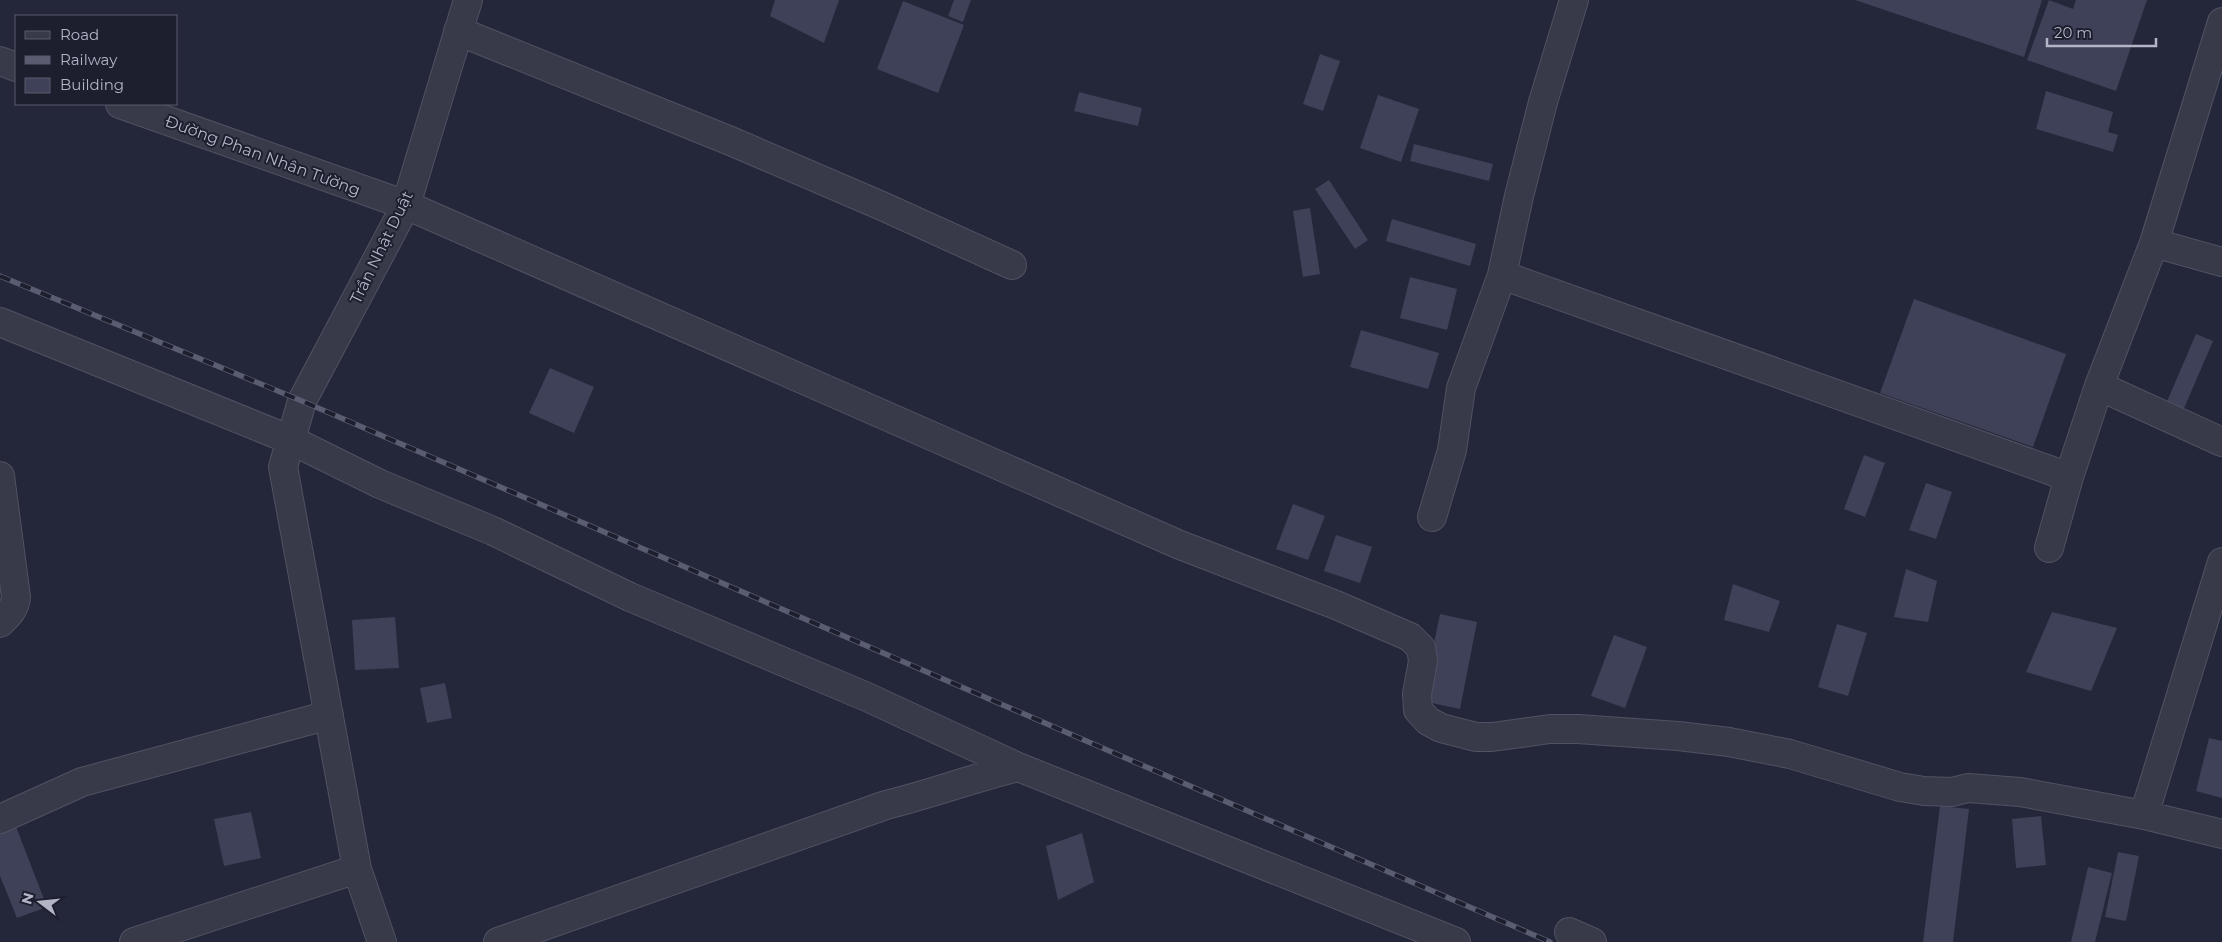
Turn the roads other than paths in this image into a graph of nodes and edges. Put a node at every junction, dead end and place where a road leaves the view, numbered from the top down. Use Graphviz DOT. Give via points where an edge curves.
graph roads {
  1 [pos="468,0"];
  2 [pos="1574,0"];
  3 [pos="2222,22"];
  4 [pos="458,32"];
  5 [pos="0,61"];
  6 [pos="15,67"];
  7 [pos="123,105"];
  8 [pos="406,206"];
  9 [pos="2154,243"];
  10 [pos="2222,262"];
  11 [pos="1012,265"];
  12 [pos="1502,275"];
  13 [pos="0,322"];
  14 [pos="2100,386"];
  15 [pos="291,440"];
  16 [pos="2222,442"];
  17 [pos="0,476"];
  18 [pos="2069,477"];
  19 [pos="1432,517"];
  20 [pos="2049,548"];
  21 [pos="2222,562"];
  22 [pos="0,623"];
  23 [pos="329,715"];
  24 [pos="1018,767"];
  25 [pos="2144,815"];
  26 [pos="0,819"];
  27 [pos="2222,834"];
  28 [pos="357,869"];
  29 [pos="134,942"];
  30 [pos="382,942"];
  31 [pos="498,942"];
  32 [pos="1456,942"];
  1 -- 4 [label="street, Trần Nhật Duật"];
  2 -- 12 [label="street" via="1543,102"];
  3 -- 9 [label="street"];
  4 -- 8 [label="street, Trần Nhật Duật"];
  4 -- 11 [label="street" via="742,146"];
  5 -- 6 [label="street"];
  7 -- 8 [label="street, Đường Phan Nhân Tường"];
  8 -- 15 [label="street, Trần Nhật Duật" via="302,401"];
  8 -- 25 [label="street, Đường Phan Nhân Tường" via="1180,545 1410,637 1420,648 1423,661 1417,694 1418,710 1441,728 1476,737 1578,729 1704,739 1790,754 1924,791 2002,790"];
  9 -- 10 [label="street"];
  9 -- 14 [label="street"];
  12 -- 18 [label="street"];
  12 -- 19 [label="street" via="1461,388 1452,450"];
  13 -- 15 [label="street"];
  14 -- 16 [label="street"];
  14 -- 18 [label="street"];
  15 -- 23 [label="street, Trần Nhật Duật" via="284,467"];
  15 -- 24 [label="street" via="380,484 493,531 630,597 866,697"];
  17 -- 22 [label="street" via="16,597 10,613"];
  18 -- 20 [label="street"];
  21 -- 25 [label="street"];
  23 -- 26 [label="street" via="82,782"];
  23 -- 28 [label="street, Trần Nhật Duật"];
  24 -- 31 [label="street" via="981,776 930,795 886,805"];
  24 -- 32 [label="street"];
  25 -- 27 [label="street"];
  28 -- 29 [label="street"];
  28 -- 30 [label="street, Trần Nhật Duật"];
}
